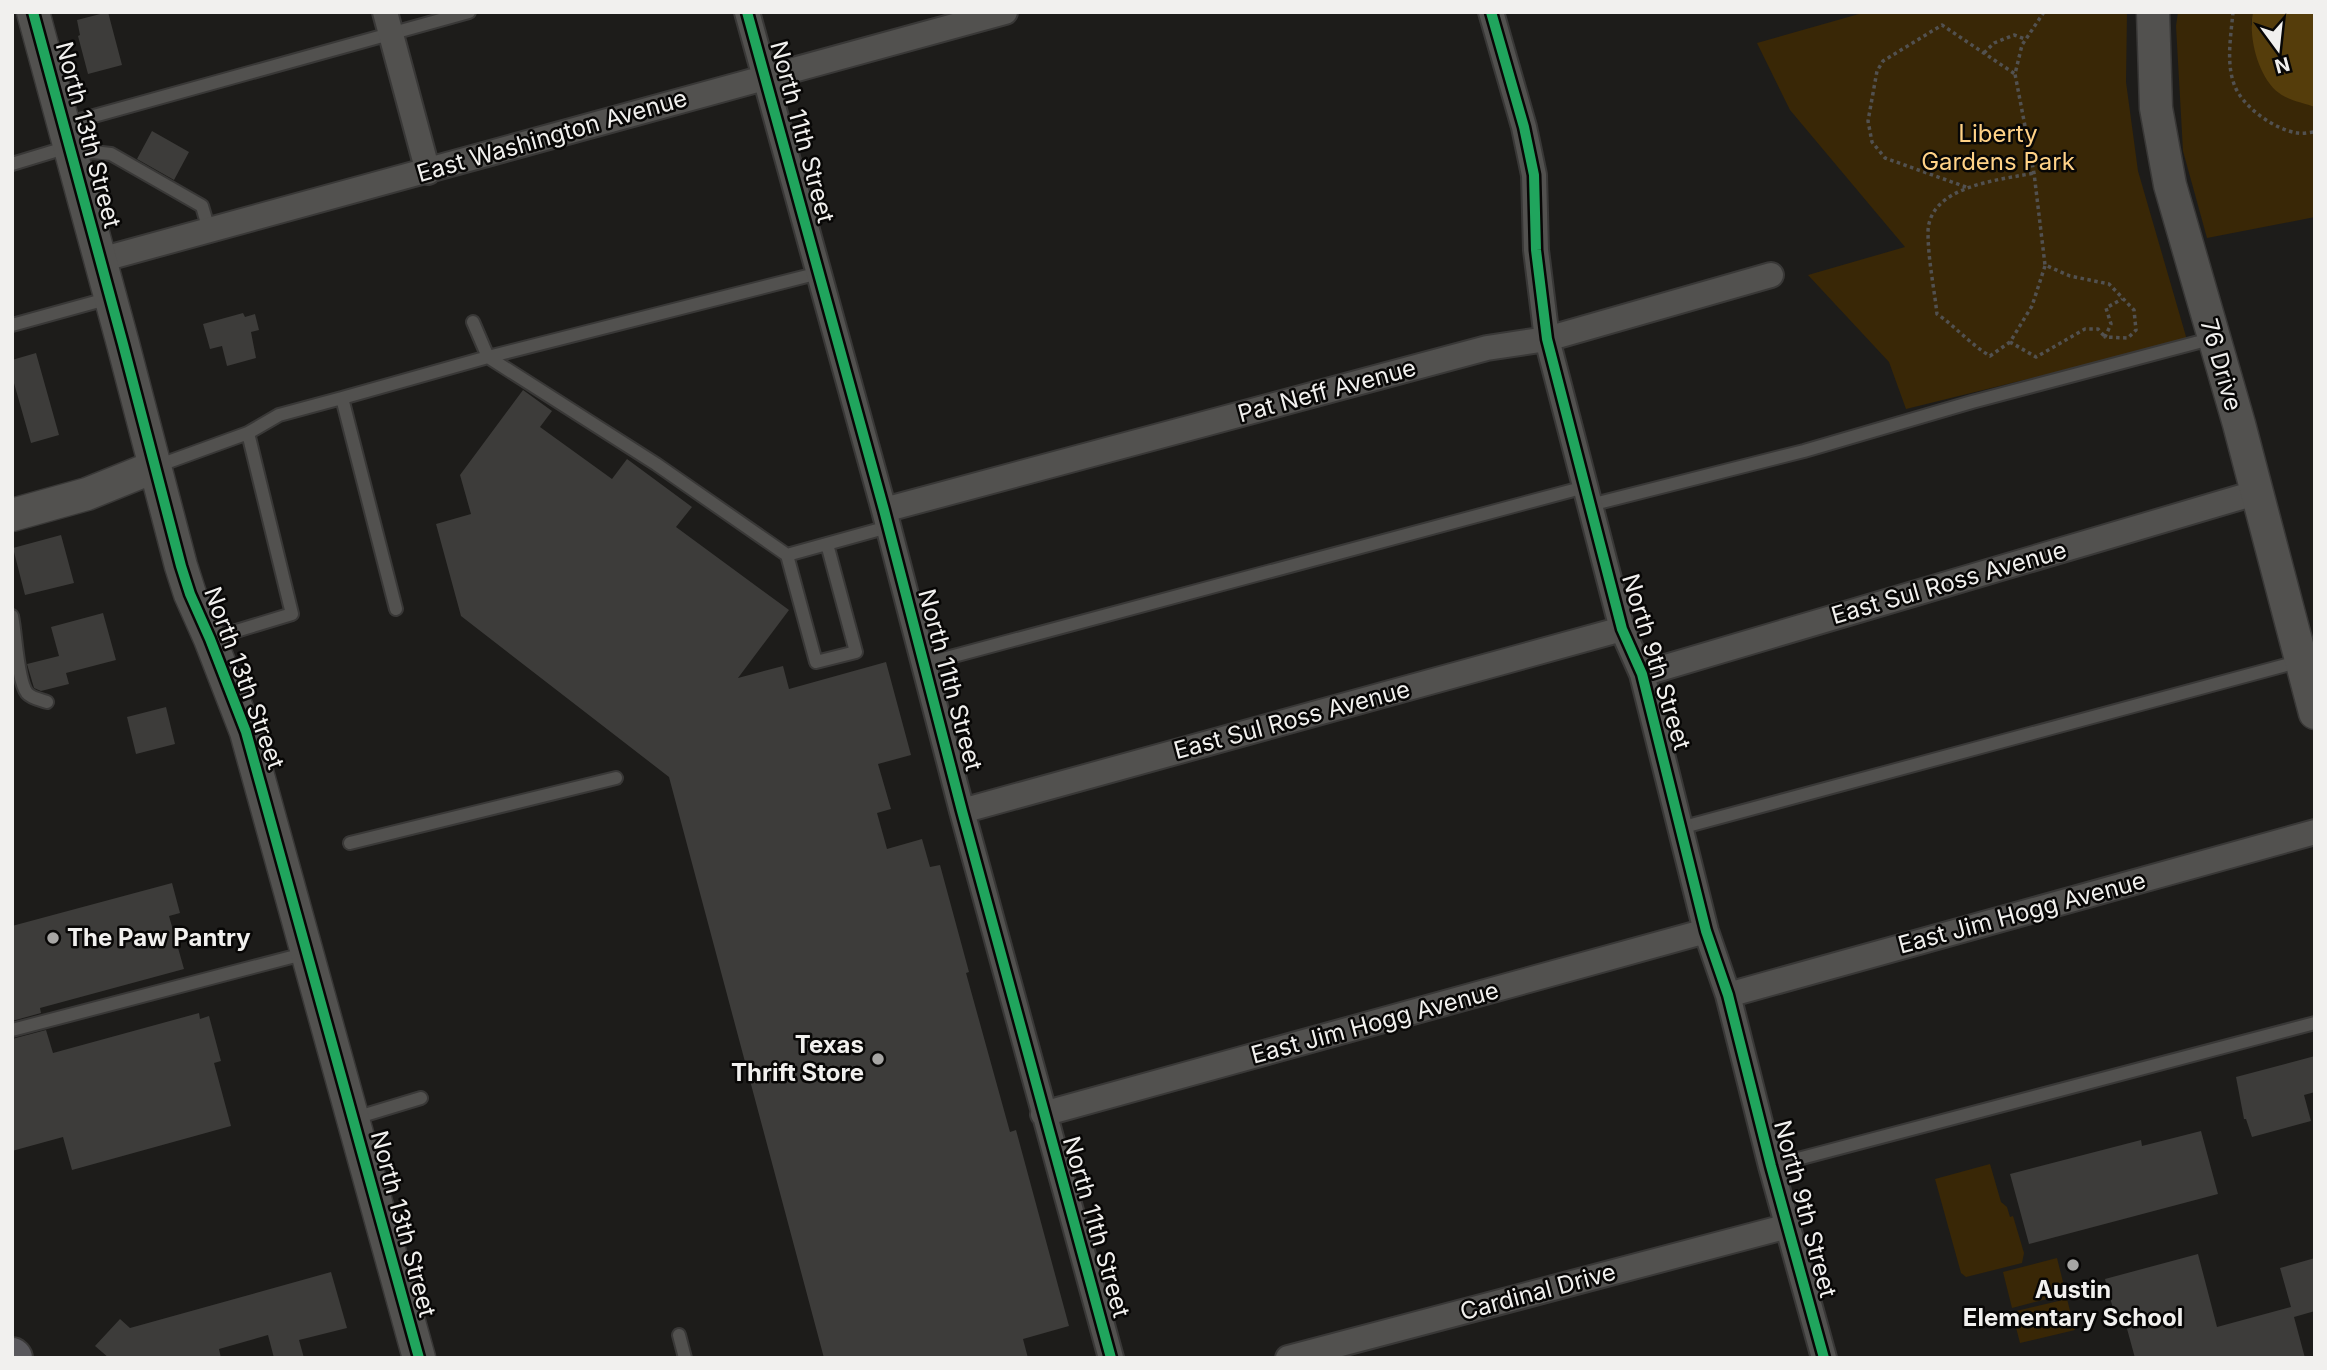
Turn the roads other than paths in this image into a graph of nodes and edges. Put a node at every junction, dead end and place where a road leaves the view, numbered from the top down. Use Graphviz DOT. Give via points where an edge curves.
graph roads {
  1 [pos="33,12"];
  2 [pos="469,12"];
  3 [pos="747,12"];
  4 [pos="1005,12"];
  5 [pos="1491,12"];
  6 [pos="2153,12"];
  7 [pos="388,23"];
  8 [pos="765,76"];
  9 [pos="67,143"];
  10 [pos="12,164"];
  11 [pos="428,172"];
  12 [pos="209,230"];
  13 [pos="100,260"];
  14 [pos="819,273"];
  15 [pos="1771,275"];
  16 [pos="110,298"];
  17 [pos="473,322"];
  18 [pos="12,325"];
  19 [pos="2214,338"];
  20 [pos="1547,339"];
  21 [pos="488,358"];
  22 [pos="342,398"];
  23 [pos="248,433"];
  24 [pos="154,467"];
  25 [pos="2255,493"];
  26 [pos="1588,496"];
  27 [pos="12,515"];
  28 [pos="886,519"];
  29 [pos="827,544"];
  30 [pos="787,555"];
  31 [pos="396,610"];
  32 [pos="12,616"];
  33 [pos="1622,629"];
  34 [pos="210,639"];
  35 [pos="2301,661"];
  36 [pos="924,664"];
  37 [pos="1642,674"];
  38 [pos="47,702"];
  39 [pos="2315,713"];
  40 [pos="616,778"];
  41 [pos="962,811"];
  42 [pos="1681,828"];
  43 [pos="2315,832"];
  44 [pos="350,843"];
  45 [pos="1706,931"];
  46 [pos="307,953"];
  47 [pos="1728,995"];
  48 [pos="2315,1023"];
  49 [pos="12,1030"];
  50 [pos="421,1098"];
  51 [pos="1043,1114"];
  52 [pos="353,1119"];
  53 [pos="1771,1166"];
  54 [pos="1788,1226"];
  55 [pos="679,1335"];
  56 [pos="419,1358"];
  57 [pos="685,1358"];
  58 [pos="1111,1358"];
  59 [pos="1288,1358"];
  60 [pos="1824,1358"];
  1 -- 9 [label="street, North 13th Street"];
  2 -- 7 [label="lane"];
  3 -- 8 [label="street, North 11th Street"];
  4 -- 8 [label="street, East Washington Avenue"];
  5 -- 20 [label="street, North 9th Street" via="1534,175 1536,250"];
  6 -- 19 [label="street, 76 Drive" via="2162,147"];
  7 -- 9 [label="lane"];
  7 -- 11 [label="street"];
  8 -- 11 [label="street, East Washington Avenue"];
  8 -- 14 [label="street, North 11th Street"];
  9 -- 10 [label="lane"];
  9 -- 12 [label="lane" via="111,154 202,206"];
  9 -- 13 [label="street, North 13th Street"];
  11 -- 12 [label="street, East Washington Avenue"];
  12 -- 13 [label="street, East Washington Avenue"];
  13 -- 16 [label="street, North 13th Street"];
  14 -- 21 [label="lane"];
  14 -- 28 [label="street, North 11th Street"];
  15 -- 20 [label="street, Pat Neff Avenue"];
  16 -- 18 [label="lane"];
  16 -- 24 [label="street, North 13th Street"];
  17 -- 21 [label="lane"];
  19 -- 25 [label="street, 76 Drive"];
  19 -- 26 [label="lane" via="1804,451"];
  20 -- 26 [label="street, North 9th Street"];
  20 -- 28 [label="street, Pat Neff Avenue" via="1487,348"];
  21 -- 22 [label="lane"];
  21 -- 30 [label="lane" via="656,464"];
  22 -- 23 [label="lane" via="279,415"];
  22 -- 31 [label="lane"];
  23 -- 24 [label="lane"];
  23 -- 34 [label="lane" via="292,614"];
  24 -- 27 [label="street" via="87,494"];
  24 -- 34 [label="street, North 13th Street" via="190,594"];
  25 -- 35 [label="street, 76 Drive"];
  25 -- 37 [label="street, East Sul Ross Avenue"];
  26 -- 33 [label="street, North 9th Street"];
  26 -- 36 [label="lane"];
  28 -- 29 [label="lane"];
  28 -- 36 [label="street, North 11th Street"];
  29 -- 30 [label="lane"];
  29 -- 30 [label="lane" via="856,652 816,662"];
  32 -- 38 [label="lane" via="26,690"];
  33 -- 37 [label="street, North 9th Street"];
  33 -- 41 [label="street, East Sul Ross Avenue"];
  34 -- 46 [label="street, North 13th Street" via="246,732"];
  35 -- 39 [label="street, 76 Drive"];
  35 -- 42 [label="lane"];
  36 -- 41 [label="street, North 11th Street"];
  37 -- 42 [label="street, North 9th Street"];
  40 -- 44 [label="lane"];
  41 -- 51 [label="street, North 11th Street"];
  42 -- 45 [label="street, North 9th Street"];
  43 -- 47 [label="street, East Jim Hogg Avenue"];
  45 -- 47 [label="street, North 9th Street"];
  45 -- 51 [label="street, East Jim Hogg Avenue"];
  46 -- 49 [label="lane"];
  46 -- 52 [label="street, North 13th Street"];
  47 -- 53 [label="street, North 9th Street"];
  48 -- 53 [label="lane"];
  50 -- 52 [label="lane"];
  51 -- 58 [label="street, North 11th Street"];
  52 -- 56 [label="street, North 13th Street"];
  53 -- 54 [label="street, North 9th Street"];
  54 -- 59 [label="street, Cardinal Drive"];
  54 -- 60 [label="street, North 9th Street"];
  55 -- 57 [label="lane"];
}
